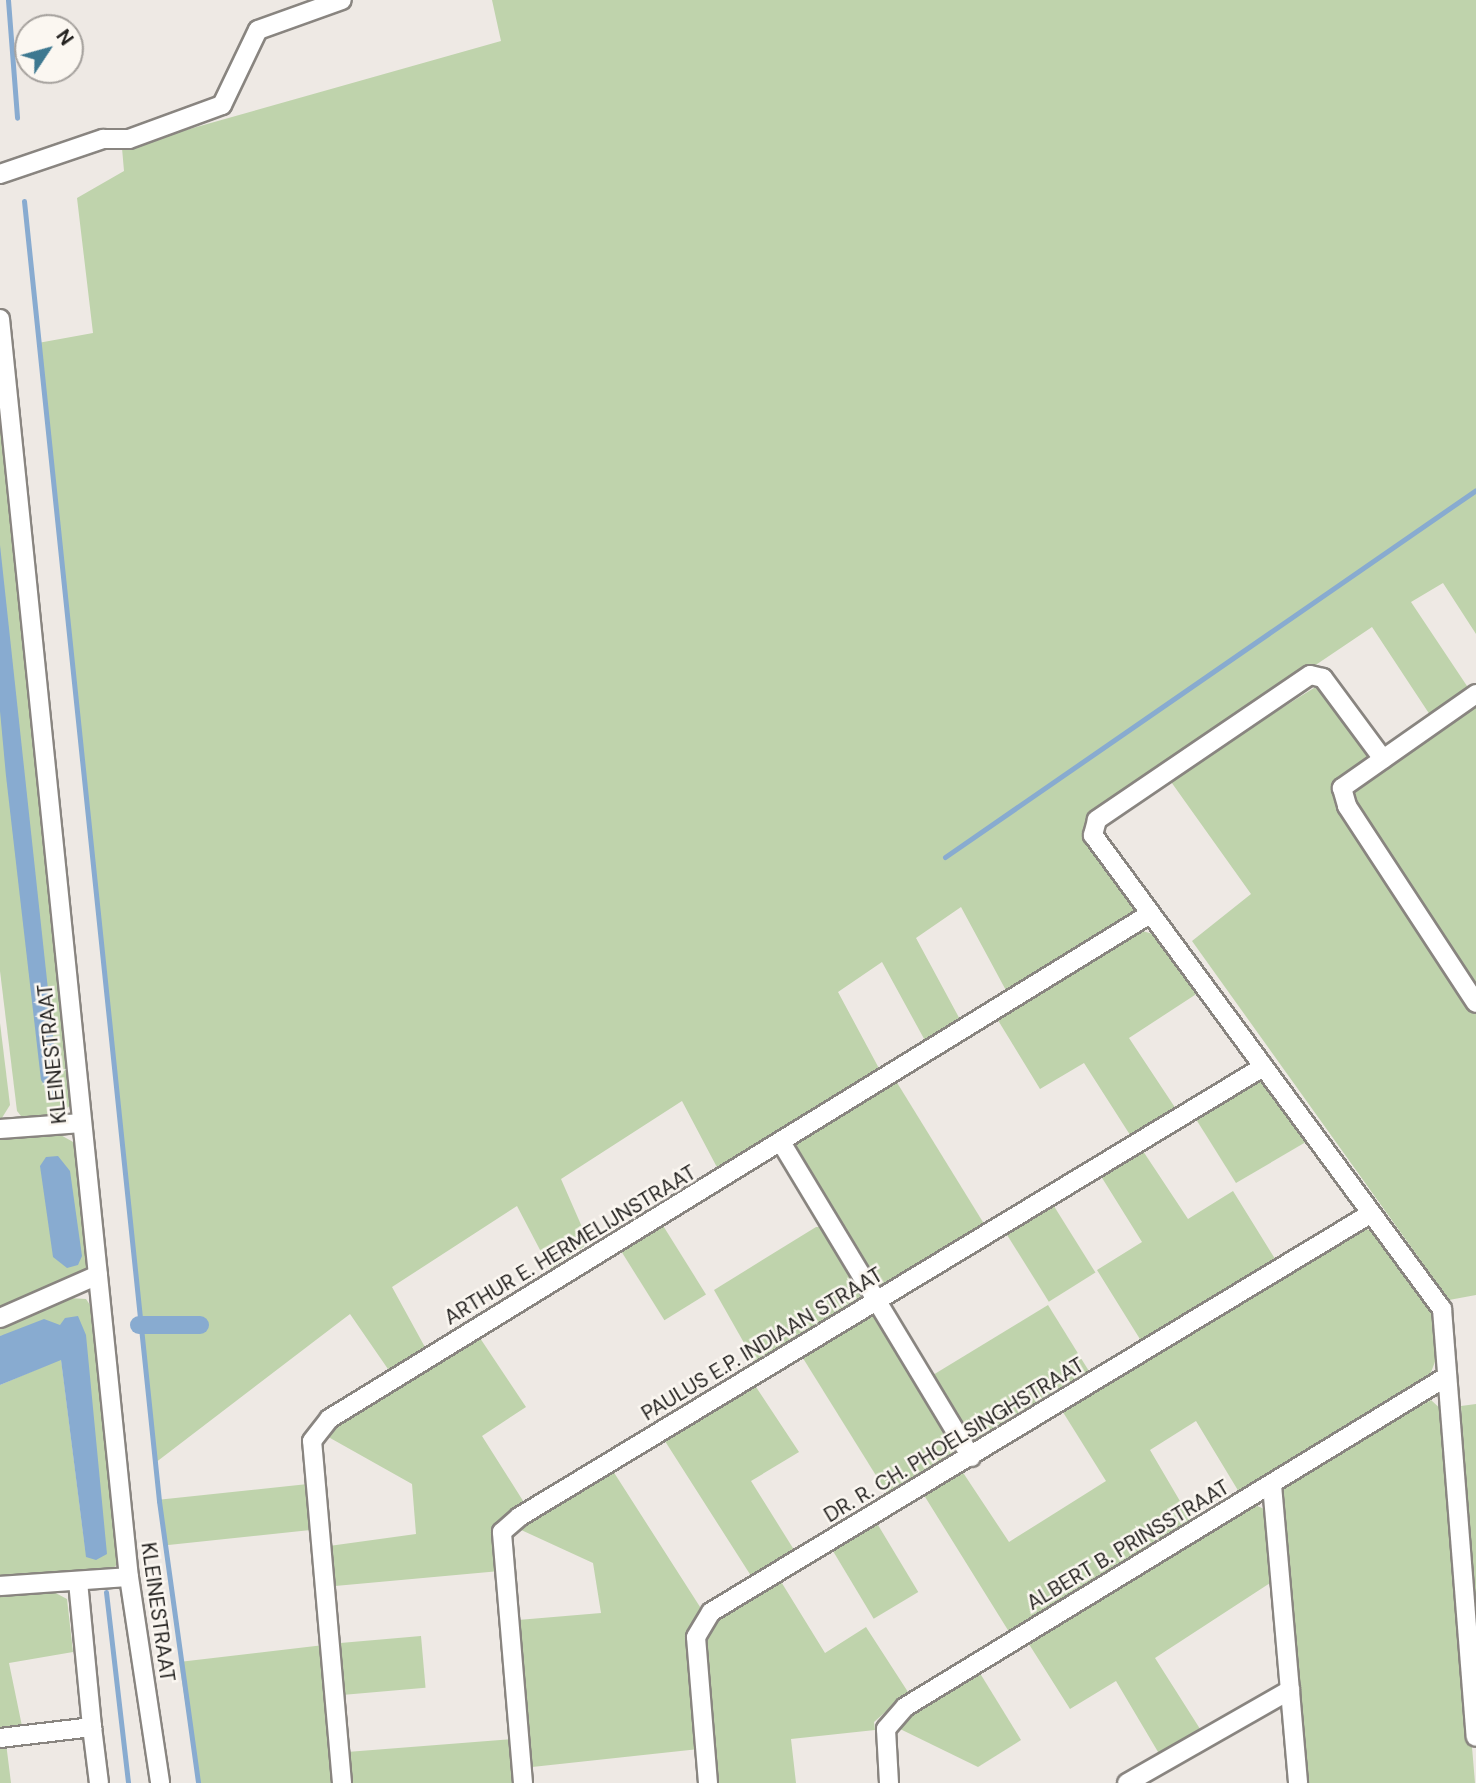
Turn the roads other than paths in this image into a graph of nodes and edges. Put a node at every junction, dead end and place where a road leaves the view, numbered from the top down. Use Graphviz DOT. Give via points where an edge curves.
graph roads {
  1 [pos="342,0"];
  2 [pos="0,174"];
  3 [pos="0,319"];
  4 [pos="1476,694"];
  5 [pos="1383,759"];
  6 [pos="1150,914"];
  7 [pos="1476,1003"];
  8 [pos="1263,1066"];
  9 [pos="82,1124"];
  10 [pos="0,1129"];
  11 [pos="781,1142"];
  12 [pos="1370,1214"];
  13 [pos="98,1275"];
  14 [pos="877,1301"];
  15 [pos="0,1318"];
  16 [pos="1446,1377"];
  17 [pos="971,1457"];
  18 [pos="1272,1485"];
  19 [pos="129,1577"];
  20 [pos="78,1582"];
  21 [pos="0,1586"];
  22 [pos="1290,1690"];
  23 [pos="92,1727"];
  24 [pos="1476,1737"];
  25 [pos="0,1738"];
  26 [pos="99,1783"];
  27 [pos="160,1783"];
  28 [pos="342,1783"];
  29 [pos="523,1783"];
  30 [pos="708,1783"];
  31 [pos="889,1783"];
  32 [pos="1127,1783"];
  33 [pos="1298,1783"];
  1 -- 2 [label="street" via="258,30 222,105 129,139 103,139"];
  3 -- 9 [label="street, KLEINESTRAAT"];
  4 -- 5 [label="street"];
  5 -- 6 [label="street" via="1323,678 1310,675 1097,820 1093,835"];
  5 -- 7 [label="street" via="1342,788 1347,806"];
  6 -- 8 [label="street"];
  6 -- 11 [label="street, ARTHUR E. HERMELIJNSTRAAT"];
  8 -- 12 [label="street"];
  8 -- 14 [label="street, PAULUS E.P. INDIAAN STRAAT"];
  9 -- 10 [label="street"];
  9 -- 13 [label="street, KLEINESTRAAT"];
  11 -- 14 [label="street"];
  11 -- 28 [label="street, ARTHUR E. HERMELIJNSTRAAT" via="329,1419 312,1441"];
  12 -- 16 [label="street" via="1442,1310"];
  12 -- 17 [label="street, DR. R. CH. PHOELSINGHSTRAAT"];
  13 -- 15 [label="street"];
  13 -- 19 [label="street, KLEINESTRAAT"];
  14 -- 17 [label="street"];
  14 -- 29 [label="street, PAULUS E.P. INDIAAN STRAAT" via="519,1517 502,1532"];
  16 -- 18 [label="street, ALBERT B. PRINSSTRAAT"];
  16 -- 24 [label="street"];
  17 -- 30 [label="street, DR. R. CH. PHOELSINGHSTRAAT" via="711,1612 696,1637"];
  18 -- 22 [label="street"];
  18 -- 31 [label="street, ALBERT B. PRINSSTRAAT" via="905,1707 886,1729"];
  19 -- 20 [label="street"];
  19 -- 27 [label="street, KLEINESTRAAT"];
  20 -- 21 [label="street"];
  20 -- 23 [label="street"];
  22 -- 32 [label="street"];
  22 -- 33 [label="street"];
  23 -- 25 [label="street"];
  23 -- 26 [label="street"];
}
